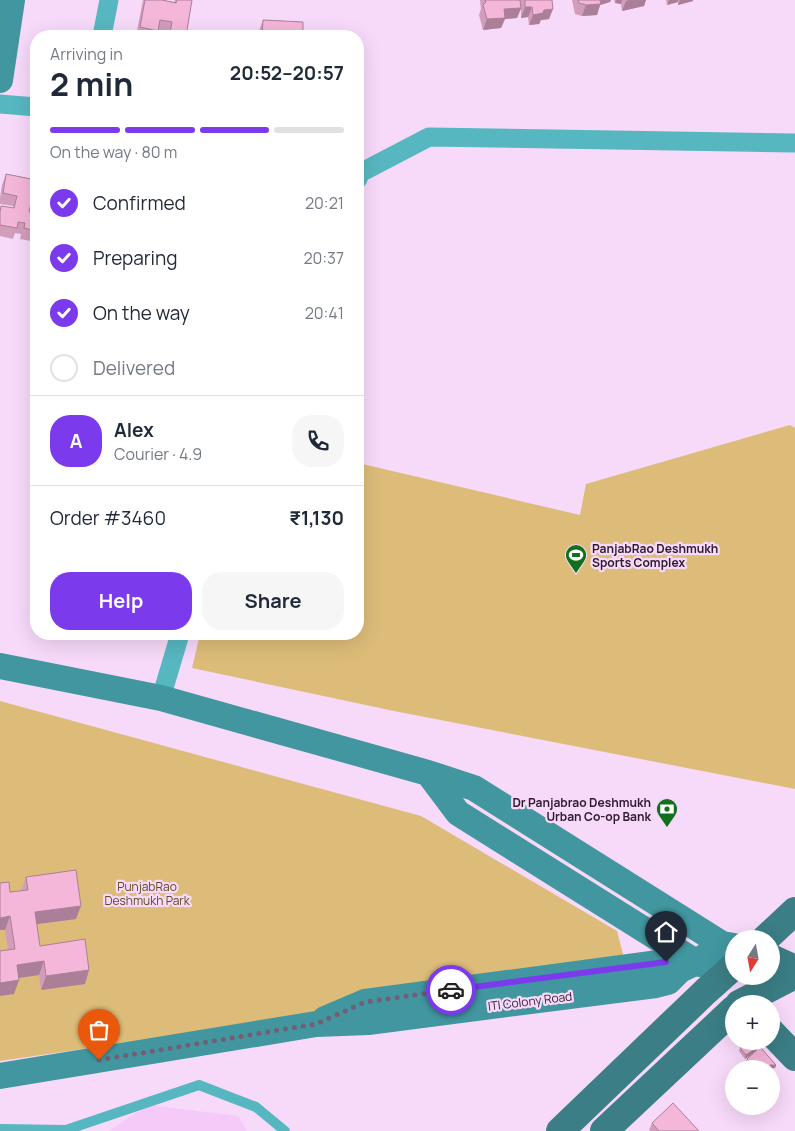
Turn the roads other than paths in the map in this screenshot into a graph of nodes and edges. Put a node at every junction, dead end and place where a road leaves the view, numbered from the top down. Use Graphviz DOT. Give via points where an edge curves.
graph roads {
  1 [pos="12,0"];
  2 [pos="109,0"];
  3 [pos="103,30"];
  4 [pos="0,80"];
  5 [pos="0,104"];
  6 [pos="30,107"];
  7 [pos="795,143"];
  8 [pos="364,171"];
  9 [pos="178,640"];
  10 [pos="0,666"];
  11 [pos="161,698"];
  12 [pos="428,773"];
  13 [pos="795,911"];
  14 [pos="775,930"];
  15 [pos="780,963"];
  16 [pos="688,966"];
  17 [pos="795,972"];
  18 [pos="780,973"];
  19 [pos="725,974"];
  20 [pos="780,974"];
  21 [pos="725,978"];
  22 [pos="730,985"];
  23 [pos="732,985"];
  24 [pos="780,1041"];
  25 [pos="795,1057"];
  26 [pos="0,1076"];
  27 [pos="0,1129"];
  28 [pos="284,1131"];
  29 [pos="560,1131"];
  30 [pos="604,1131"];
  1 -- 4 [label="street"];
  2 -- 3 [label="street"];
  5 -- 6 [label="street"];
  7 -- 8 [label="street" via="429,137"];
  9 -- 11 [label="street"];
  10 -- 11 [label="street"];
  11 -- 12 [label="street"];
  12 -- 16 [label="street" via="458,813"];
  12 -- 19 [label="street" via="474,788"];
  13 -- 14 [label="main road"];
  15 -- 17 [label="main road"];
  16 -- 21 [label="street"];
  16 -- 26 [label="street, ITI Colony Road" via="668,982 656,985 368,1022 316,1024"];
  17 -- 18 [label="main road"];
  17 -- 20 [label="main road"];
  22 -- 29 [label="main road"];
  23 -- 30 [label="main road"];
  24 -- 25 [label="main road"];
  27 -- 28 [label="lane" via="66,1130 199,1085 256,1107"];
}
